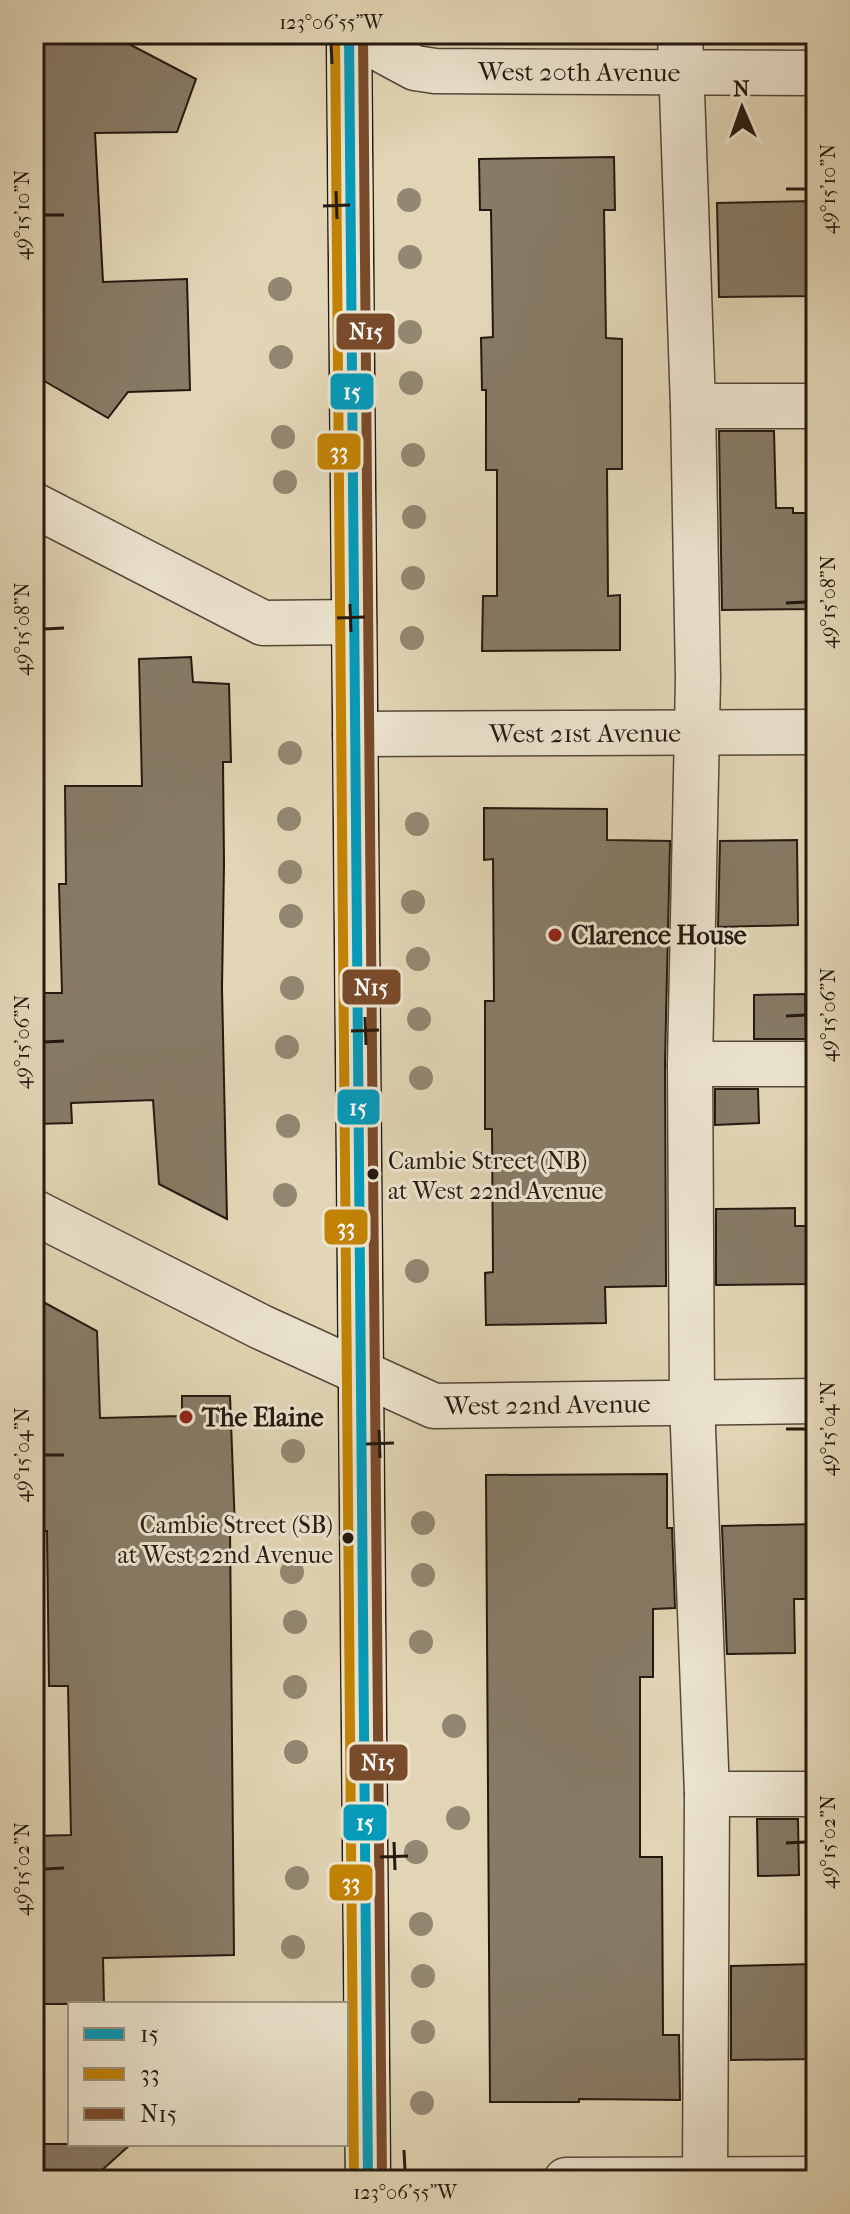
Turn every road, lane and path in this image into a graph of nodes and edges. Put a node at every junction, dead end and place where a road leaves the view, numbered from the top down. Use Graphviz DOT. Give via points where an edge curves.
graph roads {
  1 [pos="351,34"];
  2 [pos="681,54"];
  3 [pos="816,73"];
  4 [pos="693,406"];
  5 [pos="816,406"];
  6 [pos="34,505"];
  7 [pos="354,622"];
  8 [pos="816,732"];
  9 [pos="695,733"];
  10 [pos="355,734"];
  11 [pos="690,1064"];
  12 [pos="816,1064"];
  13 [pos="34,1212"];
  14 [pos="361,1371"];
  15 [pos="816,1401"];
  16 [pos="692,1402"];
  17 [pos="707,1794"];
  18 [pos="816,1794"];
  19 [pos="705,2179"];
  20 [pos="816,2179"];
  21 [pos="368,2180"];
  22 [pos="566,2180"];
  1 -- 2 [label="street, West 20th Avenue" via="415,68 435,71"];
  1 -- 7 [label="main road"];
  2 -- 3 [label="street, West 20th Avenue"];
  2 -- 4 [label="street"];
  4 -- 5 [label="street"];
  4 -- 9 [label="street"];
  6 -- 7 [label="street" via="263,623"];
  7 -- 10 [label="main road"];
  8 -- 9 [label="street, West 21st Avenue"];
  9 -- 10 [label="street, West 21st Avenue"];
  9 -- 11 [label="street"];
  10 -- 14 [label="main road"];
  11 -- 12 [label="street"];
  11 -- 16 [label="street"];
  13 -- 14 [label="street, West 22nd Avenue" via="261,1327"];
  14 -- 16 [label="street, West 22nd Avenue" via="434,1406"];
  14 -- 21 [label="main road"];
  15 -- 16 [label="street, West 22nd Avenue"];
  16 -- 17 [label="street"];
  17 -- 18 [label="street"];
  17 -- 19 [label="street"];
  19 -- 20 [label="street"];
  19 -- 22 [label="street"];
}
